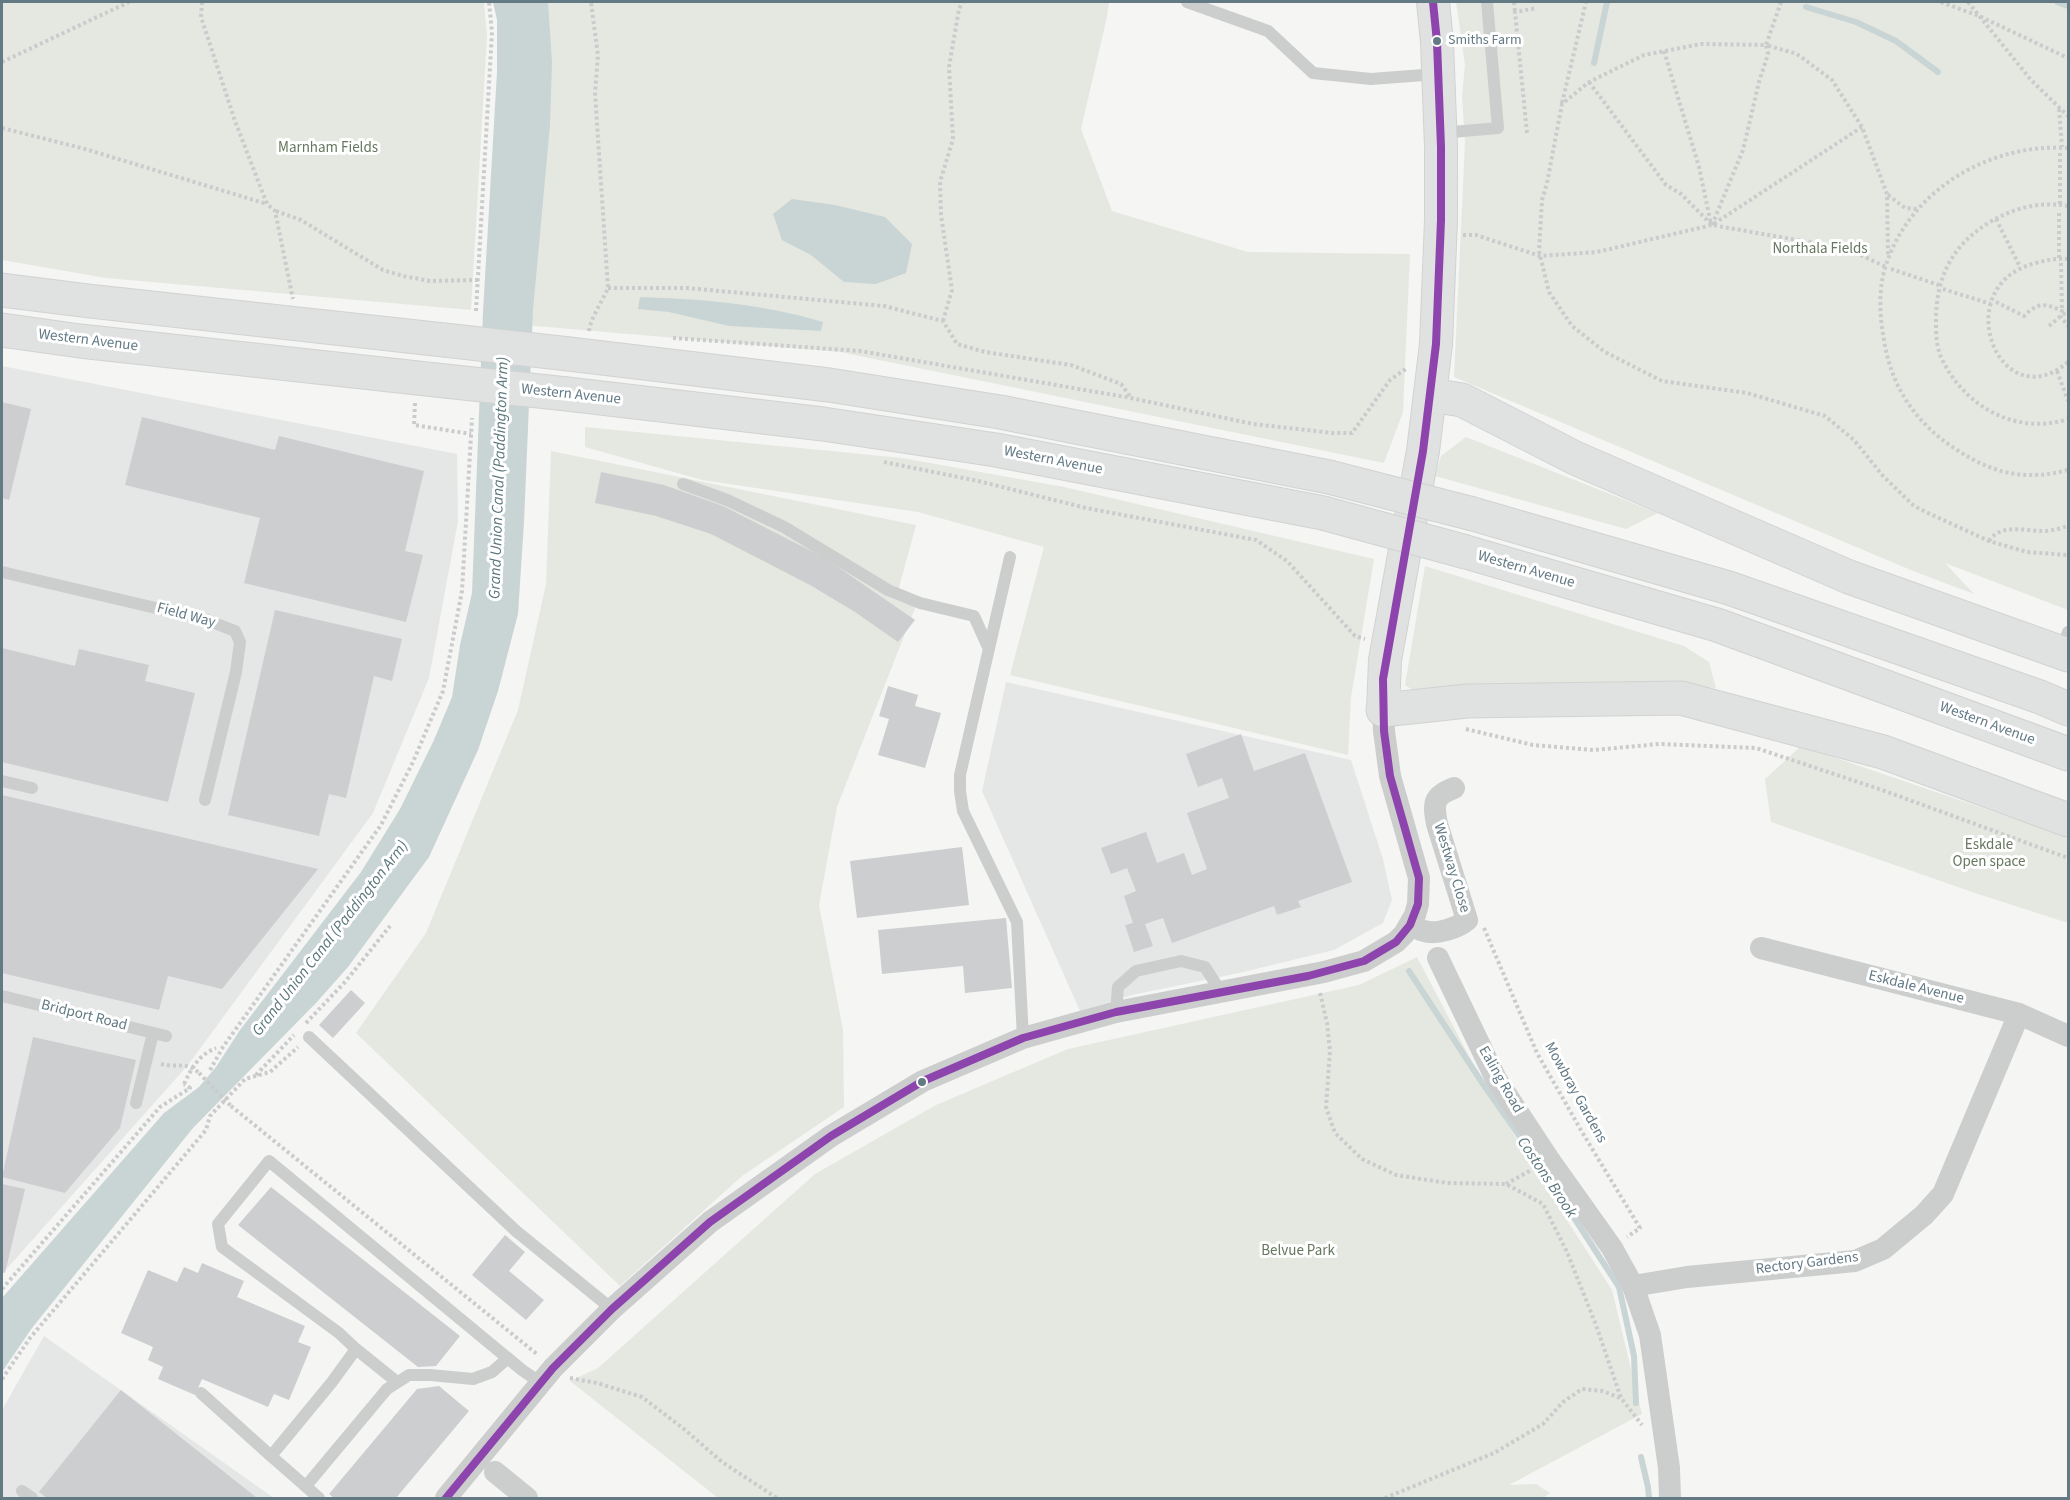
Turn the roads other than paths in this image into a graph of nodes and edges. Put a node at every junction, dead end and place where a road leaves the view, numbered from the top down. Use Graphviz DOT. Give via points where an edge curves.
graph roads {
  1 [pos="1187,2"];
  2 [pos="1433,2"];
  3 [pos="1487,2"];
  4 [pos="1439,73"];
  5 [pos="1441,134"];
  6 [pos="2,290"];
  7 [pos="2,330"];
  8 [pos="1431,395"];
  9 [pos="683,484"];
  10 [pos="1010,557"];
  11 [pos="2,572"];
  12 [pos="988,647"];
  13 [pos="2066,647"];
  14 [pos="1875,682"];
  15 [pos="2059,704"];
  16 [pos="1383,710"];
  17 [pos="2068,754"];
  18 [pos="2068,773"];
  19 [pos="2,781"];
  20 [pos="32,788"];
  21 [pos="1454,788"];
  22 [pos="205,800"];
  23 [pos="2068,820"];
  24 [pos="1410,925"];
  25 [pos="1761,948"];
  26 [pos="1438,958"];
  27 [pos="1221,992"];
  28 [pos="2,996"];
  29 [pos="1116,1012"];
  30 [pos="2019,1014"];
  31 [pos="153,1033"];
  32 [pos="166,1036"];
  33 [pos="2068,1036"];
  34 [pos="309,1037"];
  35 [pos="1023,1038"];
  36 [pos="136,1103"];
  37 [pos="1633,1286"];
  38 [pos="612,1309"];
  39 [pos="356,1349"];
  40 [pos="508,1358"];
  41 [pos="397,1382"];
  42 [pos="541,1383"];
  43 [pos="201,1394"];
  44 [pos="271,1456"];
  45 [pos="495,1472"];
  46 [pos="306,1486"];
  47 [pos="319,1498"];
  48 [pos="446,1498"];
  49 [pos="527,1498"];
  50 [pos="1670,1498"];
  1 -- 4 [label="lane" via="1268,31 1313,73 1371,79"];
  2 -- 4 [label="street"];
  3 -- 5 [label="lane" via="1498,128"];
  4 -- 5 [label="street"];
  5 -- 8 [label="street" via="1441,235"];
  6 -- 15 [label="highway, bridge" via="444,340 579,340 829,386 1000,412 1329,477 1729,588"];
  7 -- 14 [label="highway, Western Avenue, bridge" via="823,424 996,450 1323,513 1717,626"];
  8 -- 13 [label="highway" via="1462,400 1575,458 1849,577"];
  8 -- 16 [label="street" via="1385,660"];
  9 -- 12 [label="lane" via="784,527 888,590 920,603 974,616"];
  10 -- 12 [label="lane"];
  11 -- 22 [label="lane, Field Way" via="207,620 235,631 240,642 236,672"];
  12 -- 35 [label="lane" via="960,775 960,791 963,811 1017,922"];
  14 -- 17 [label="highway, Western Avenue"];
  14 -- 18 [label="highway"];
  16 -- 23 [label="highway" via="1467,701 1681,698 1883,752"];
  16 -- 24 [label="street" via="1390,776 1419,878 1418,904"];
  19 -- 20 [label="lane"];
  21 -- 24 [label="street, Westway Close" via="1439,796 1435,811 1467,920 1432,932"];
  24 -- 27 [label="street" via="1396,942 1364,961"];
  25 -- 30 [label="street, Eskdale Avenue"];
  26 -- 37 [label="street, Ealing Road" via="1496,1079 1612,1248"];
  27 -- 29 [label="street"];
  27 -- 29 [label="lane" via="1205,967 1180,962 1136,971 1118,987"];
  28 -- 31 [label="lane, Bridport Road"];
  29 -- 35 [label="street"];
  30 -- 33 [label="street, Eskdale Avenue"];
  30 -- 37 [label="street, Rectory Gardens" via="1943,1194 1883,1249 1855,1261"];
  31 -- 32 [label="lane, Bridport Road"];
  31 -- 36 [label="lane"];
  34 -- 38 [label="lane" via="516,1231"];
  35 -- 38 [label="street" via="923,1081 831,1136 710,1222"];
  37 -- 50 [label="street, Ealing Road" via="1650,1335"];
  38 -- 42 [label="street"];
  39 -- 40 [label="lane" via="222,1247 218,1224 268,1161"];
  39 -- 41 [label="lane"];
  39 -- 44 [label="lane"];
  40 -- 41 [label="lane" via="492,1372 473,1379 409,1375"];
  40 -- 42 [label="lane"];
  41 -- 46 [label="lane"];
  42 -- 48 [label="street"];
  43 -- 44 [label="lane"];
  44 -- 46 [label="lane"];
  45 -- 49 [label="street"];
  46 -- 47 [label="lane"];
}
